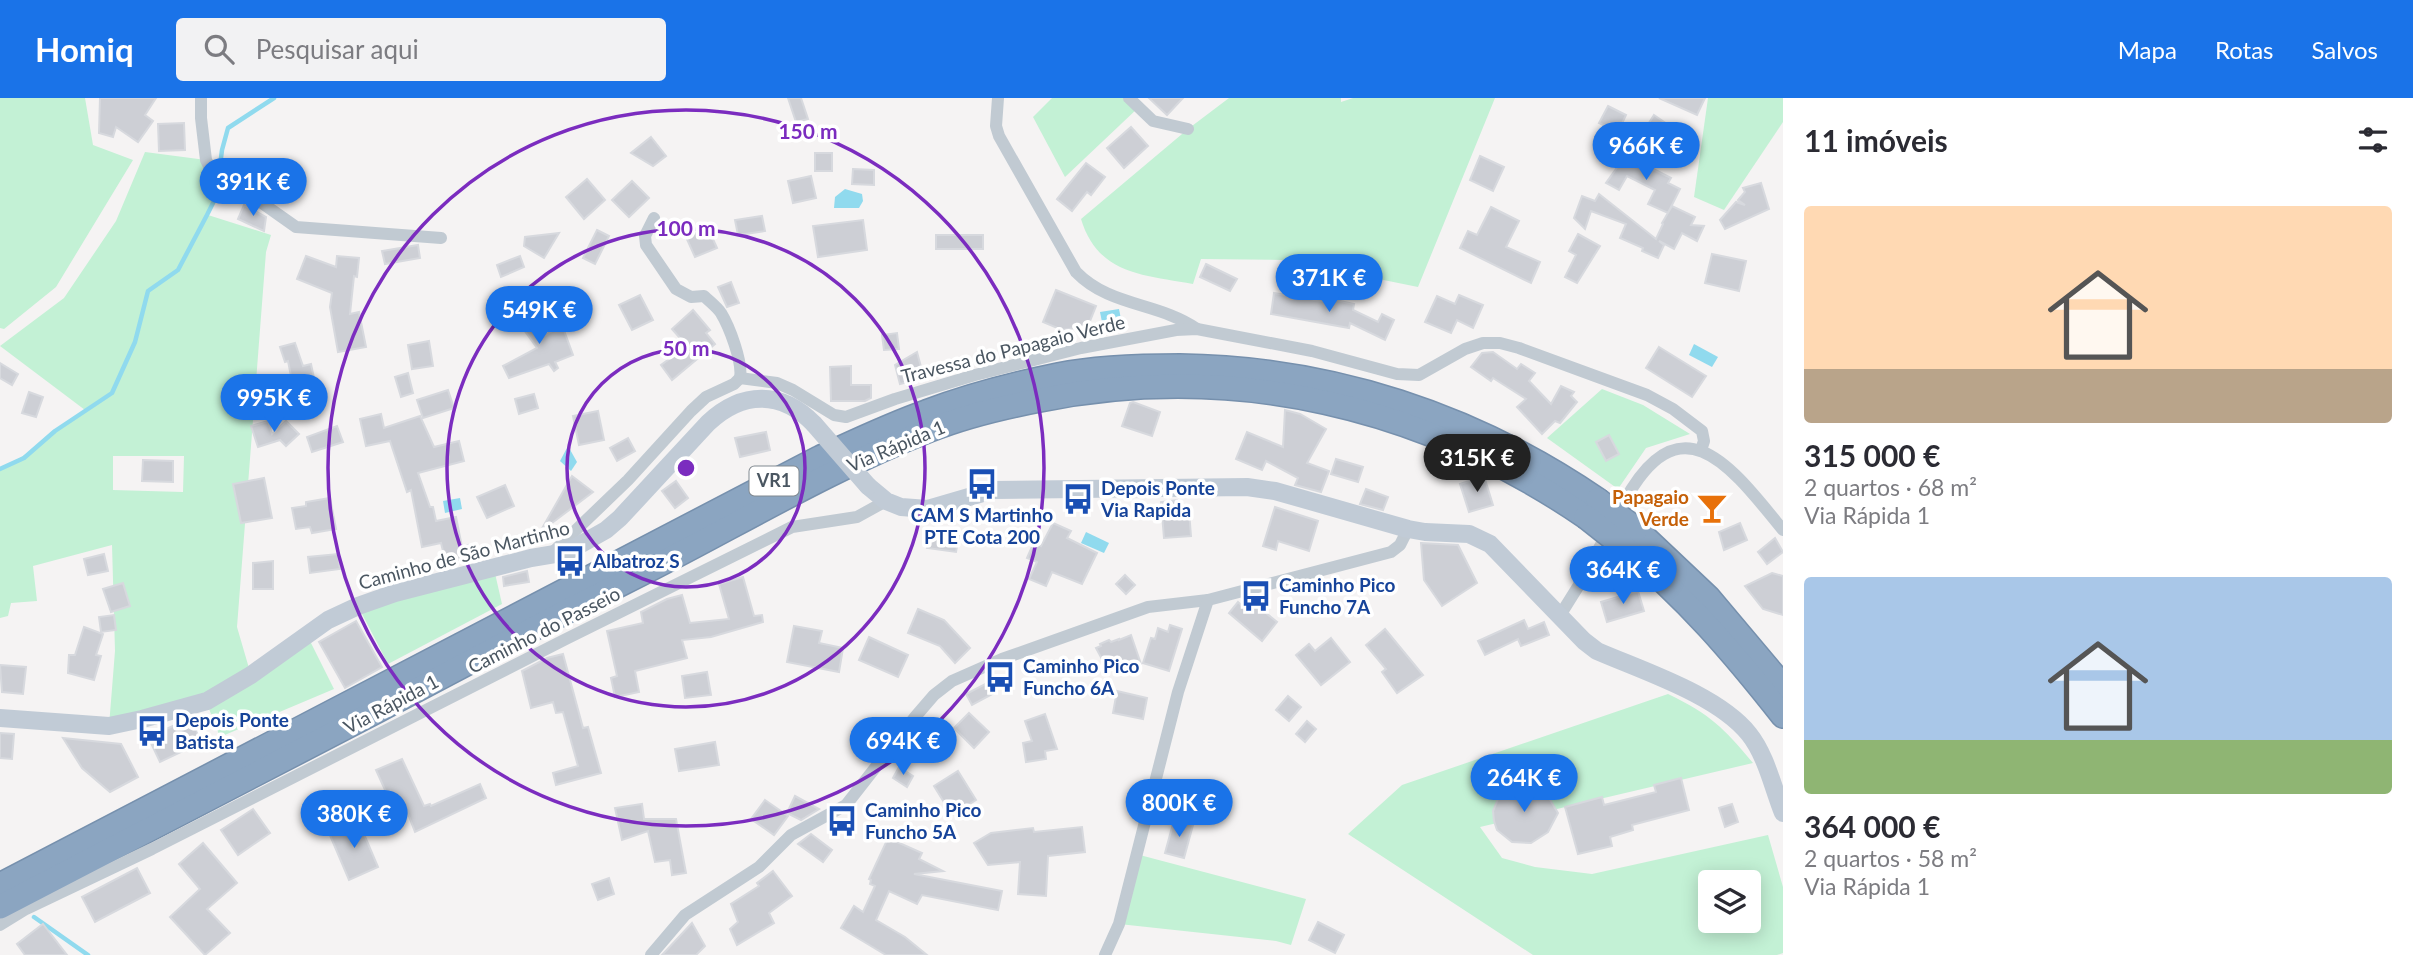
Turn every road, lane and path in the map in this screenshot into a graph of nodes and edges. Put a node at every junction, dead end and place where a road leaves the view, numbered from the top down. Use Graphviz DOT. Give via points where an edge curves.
graph roads {
  1 [pos="201,98"];
  2 [pos="998,98"];
  3 [pos="1129,98"];
  4 [pos="1188,129"];
  5 [pos="654,218"];
  6 [pos="441,238"];
  7 [pos="1197,329"];
  8 [pos="740,378"];
  9 [pos="1707,452"];
  10 [pos="886,501"];
  11 [pos="1624,502"];
  12 [pos="1592,509"];
  13 [pos="1408,529"];
  14 [pos="1783,530"];
  15 [pos="1630,538"];
  16 [pos="550,555"];
  17 [pos="1579,585"];
  18 [pos="1208,600"];
  19 [pos="1559,617"];
  20 [pos="1783,685"];
  21 [pos="1783,716"];
  22 [pos="0,718"];
  23 [pos="1783,813"];
  24 [pos="0,885"];
  25 [pos="0,907"];
  26 [pos="0,925"];
  27 [pos="651,955"];
  28 [pos="1105,955"];
  1 -- 6 [label="street" via="206,160 212,172 296,227"];
  2 -- 7 [label="street, Travessa do Papagaio Verde" via="999,136 1076,272 1093,288 1174,316"];
  3 -- 4 [label="street" via="1153,121"];
  5 -- 8 [label="street" via="645,236 646,245 676,289 691,297 704,296 720,312 736,352"];
  7 -- 8 [label="street, Travessa do Papagaio Verde" via="1068,352 975,375 846,417 834,415 777,383"];
  7 -- 9 [label="street" via="1312,351 1397,374 1419,375 1465,349 1500,343 1647,395 1702,431"];
  8 -- 16 [label="street" via="706,397"];
  9 -- 11 [label="street" via="1686,447 1658,457 1637,477"];
  9 -- 14 [label="street" via="1755,495"];
  10 -- 13 [label="street, Caminho de São Martinho" via="928,509 993,490 1247,487"];
  10 -- 16 [label="street, Caminho de São Martinho, bridge" via="867,486 804,413 780,401 754,398 721,411 606,530 578,548"];
  10 -- 26 [label="street, Caminho do Passeio" via="857,517 792,527"];
  12 -- 15 [label="highway, Via Rápida 1 / VR1, bridge"];
  12 -- 24 [label="highway, Via Rápida 1 / VR1" via="1503,443 1437,414 1366,391 1294,376 1205,367 1124,367 1061,374 925,412 818,458"];
  12 -- 25 [label="highway, Via Rápida 1 / VR1" via="1464,446 1395,420 1324,401 1245,389 1161,386 1066,395 1007,407 935,428 831,474"];
  13 -- 18 [label="street" via="1391,552"];
  13 -- 19 [label="street, Caminho de São Martinho" via="1480,538 1498,551"];
  15 -- 20 [label="highway, Via Rápida 1 / VR1" via="1709,597"];
  15 -- 21 [label="highway, Via Rápida 1 / VR1"];
  16 -- 22 [label="street, Caminho de São Martinho" via="358,606 328,620 251,676 206,701 109,726"];
  17 -- 19 [label="street"];
  18 -- 27 [label="street" via="1148,607 952,681 915,717 846,805 791,835 759,867 685,915"];
  18 -- 28 [label="street" via="1178,692 1119,924"];
  19 -- 23 [label="street, Caminho de São Martinho" via="1597,650 1705,699 1733,718 1750,735"];
}
